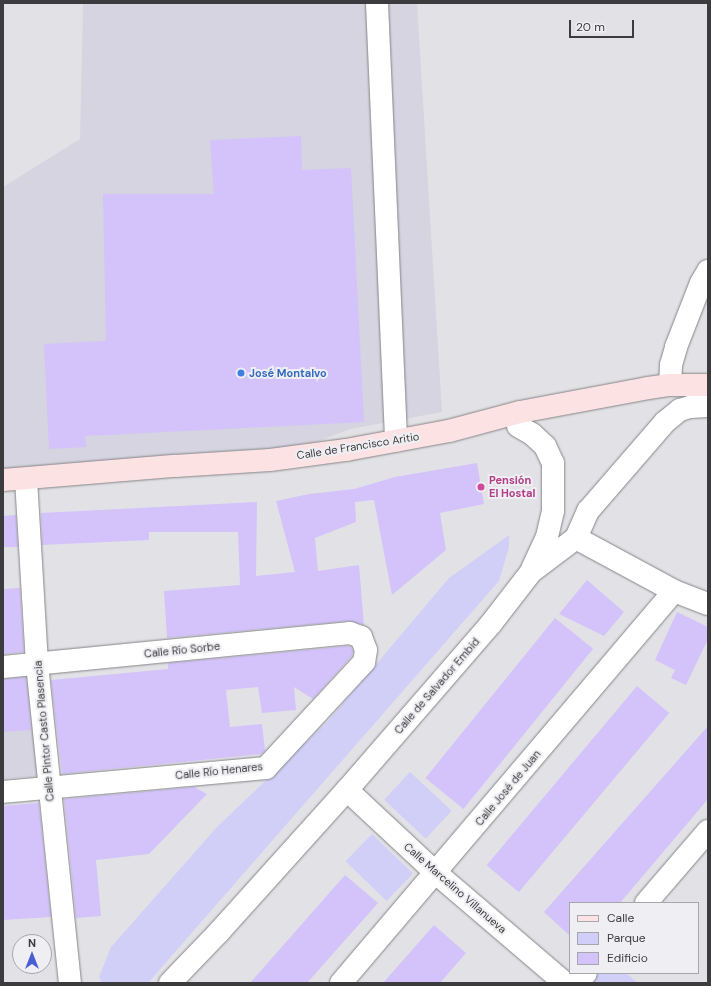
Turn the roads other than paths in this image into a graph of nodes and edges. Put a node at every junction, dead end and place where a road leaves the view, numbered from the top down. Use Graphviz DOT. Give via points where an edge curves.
graph roads {
  1 [pos="377,3"];
  2 [pos="708,271"];
  3 [pos="670,385"];
  4 [pos="708,385"];
  5 [pos="708,399"];
  6 [pos="708,406"];
  7 [pos="518,426"];
  8 [pos="449,431"];
  9 [pos="396,441"];
  10 [pos="26,478"];
  11 [pos="3,480"];
  12 [pos="576,538"];
  13 [pos="531,572"];
  14 [pos="674,591"];
  15 [pos="708,604"];
  16 [pos="361,637"];
  17 [pos="37,664"];
  18 [pos="3,667"];
  19 [pos="49,787"];
  20 [pos="347,790"];
  21 [pos="3,792"];
  22 [pos="708,831"];
  23 [pos="436,873"];
  24 [pos="647,902"];
  25 [pos="585,974"];
  26 [pos="70,983"];
  27 [pos="170,983"];
  28 [pos="341,983"];
  29 [pos="565,983"];
  30 [pos="577,983"];
  1 -- 9 [label="street"];
  2 -- 3 [label="street" via="676,347 671,365"];
  3 -- 4 [label="main road, Calle de Francisco Aritio"];
  3 -- 8 [label="main road, Calle de Francisco Aritio" via="520,412"];
  5 -- 7 [label="main road" via="669,400"];
  6 -- 12 [label="street, Calle de Salvador Embid" via="680,410 665,422 588,511"];
  7 -- 8 [label="main road"];
  7 -- 13 [label="street" via="545,446 553,463 553,511 547,537"];
  8 -- 9 [label="main road, Calle de Francisco Aritio"];
  9 -- 10 [label="main road, Calle de Francisco Aritio" via="270,460"];
  10 -- 11 [label="main road, Calle de Francisco Aritio"];
  10 -- 17 [label="street, Calle Pintor Casto Plasencia"];
  12 -- 13 [label="street, Calle de Salvador Embid"];
  12 -- 14 [label="street"];
  13 -- 20 [label="street, Calle de Salvador Embid" via="490,625"];
  14 -- 15 [label="street"];
  14 -- 23 [label="street, Calle José de Juan"];
  16 -- 17 [label="street, Calle Río Sorbe" via="350,634"];
  16 -- 19 [label="street, Calle Río Henares" via="366,650 364,662 266,768"];
  17 -- 18 [label="street, Calle Río Sorbe"];
  17 -- 19 [label="street, Calle Pintor Casto Plasencia"];
  19 -- 21 [label="street, Calle Río Henares"];
  19 -- 26 [label="street, Calle Pintor Casto Plasencia"];
  20 -- 23 [label="street, Calle Marcelino Villanueva"];
  20 -- 27 [label="street, Calle de Salvador Embid"];
  22 -- 24 [label="street"];
  23 -- 28 [label="street, Calle José de Juan"];
  23 -- 29 [label="street, Calle Marcelino Villanueva"];
  25 -- 30 [label="street"];
}
